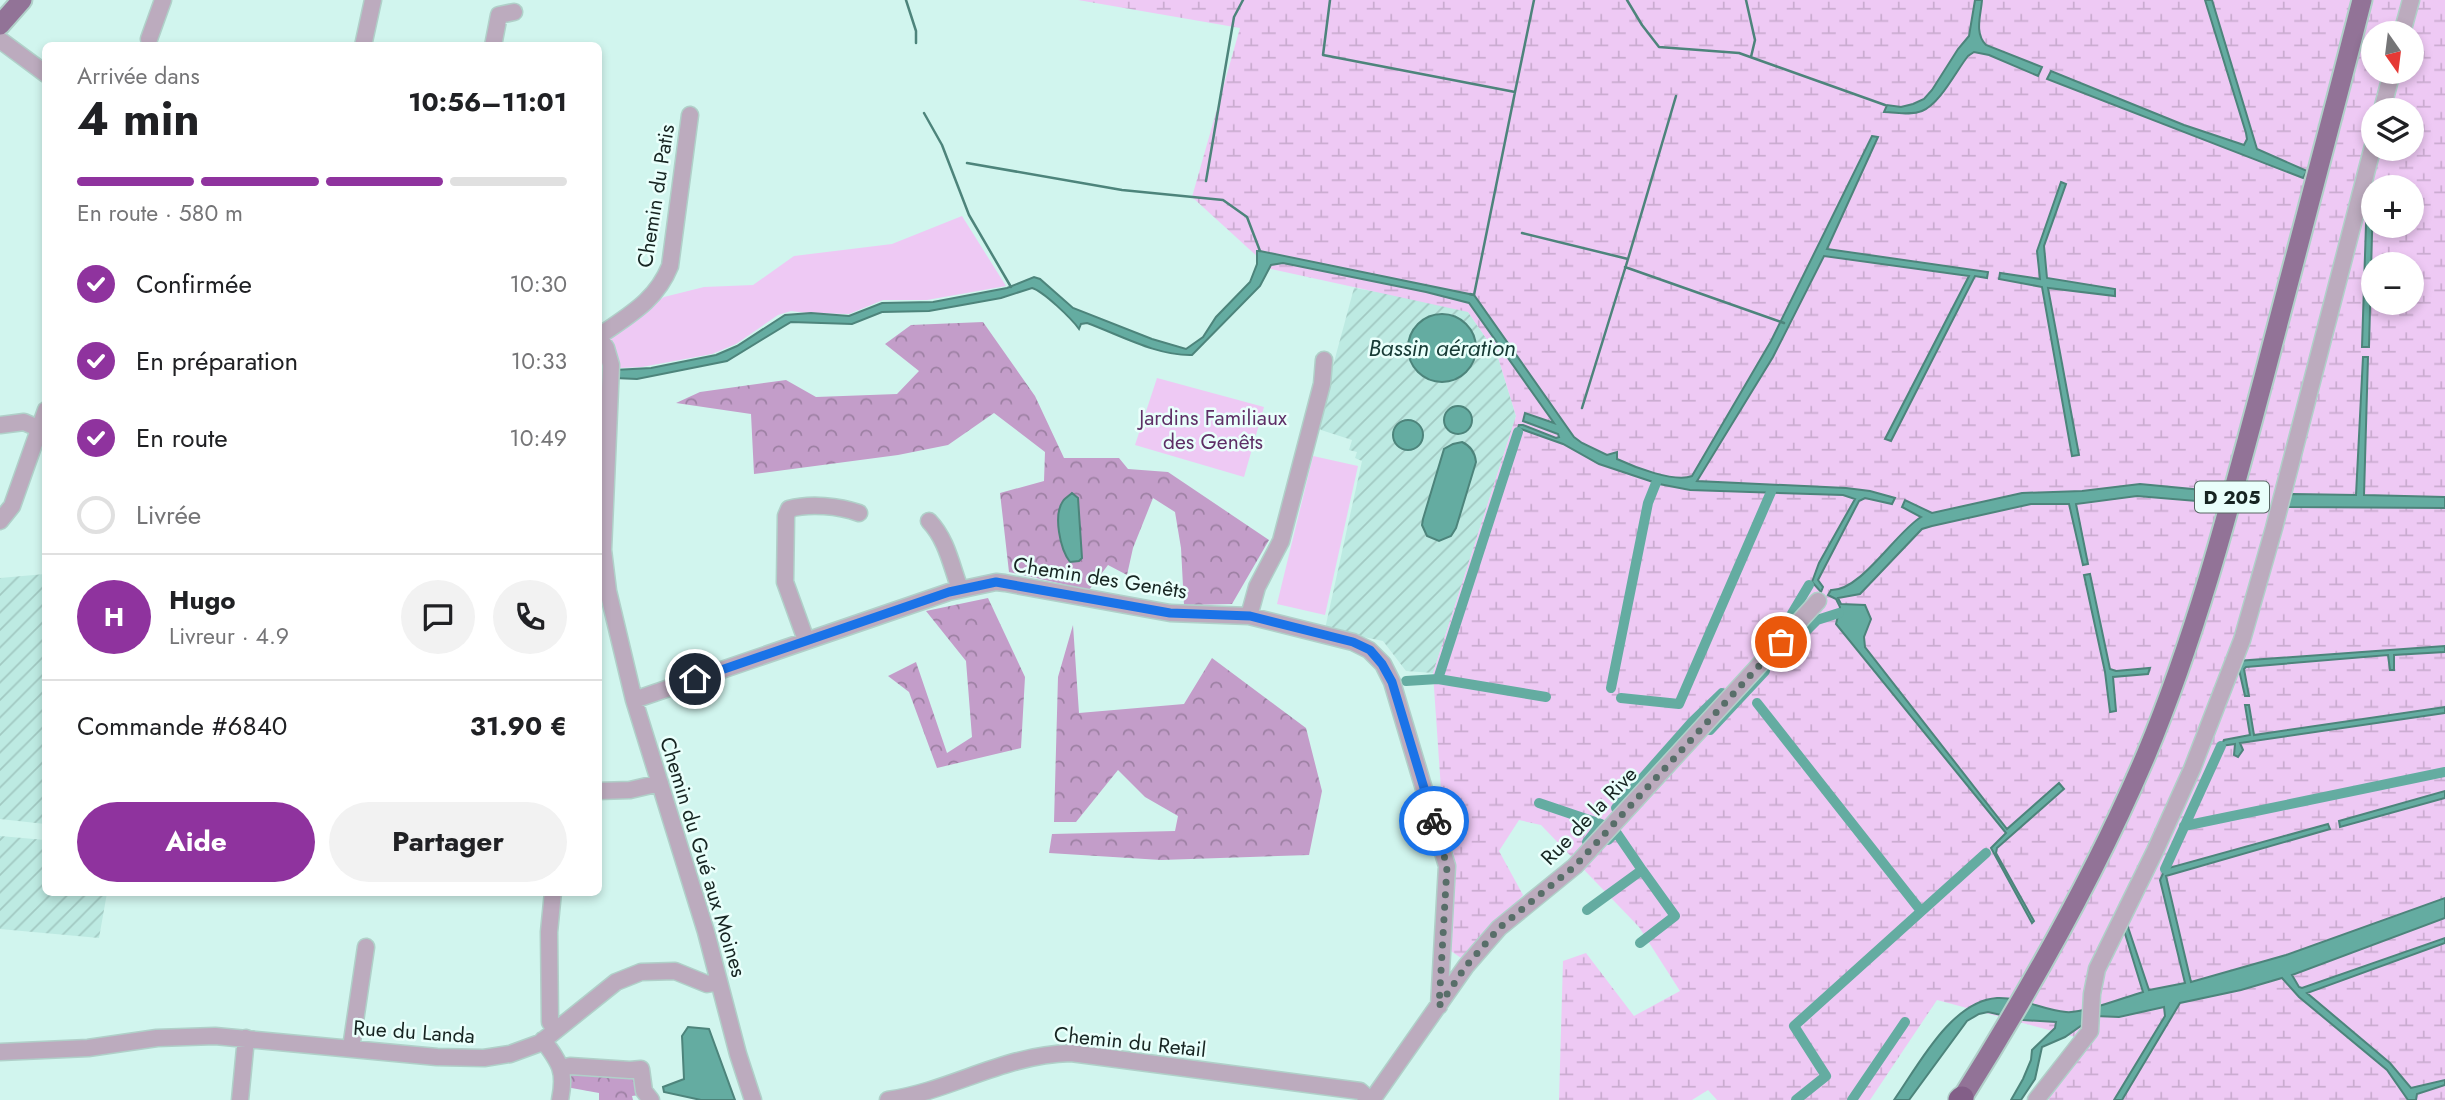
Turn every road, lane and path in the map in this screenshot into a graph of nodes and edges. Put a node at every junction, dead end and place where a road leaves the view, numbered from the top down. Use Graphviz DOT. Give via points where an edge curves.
graph roads {
  1 [pos="3,0"];
  2 [pos="13,0"];
  3 [pos="22,0"];
  4 [pos="163,0"];
  5 [pos="373,0"];
  6 [pos="2362,0"];
  7 [pos="2411,0"];
  8 [pos="514,12"];
  9 [pos="0,14"];
  10 [pos="2405,21"];
  11 [pos="0,25"];
  12 [pos="149,39"];
  13 [pos="0,40"];
  14 [pos="364,42"];
  15 [pos="494,42"];
  16 [pos="42,71"];
  17 [pos="690,115"];
  18 [pos="2369,161"];
  19 [pos="602,334"];
  20 [pos="602,341"];
  21 [pos="1324,360"];
  22 [pos="42,423"];
  23 [pos="0,425"];
  24 [pos="40,429"];
  25 [pos="859,513"];
  26 [pos="0,521"];
  27 [pos="929,521"];
  28 [pos="960,589"];
  29 [pos="1818,601"];
  30 [pos="1250,616"];
  31 [pos="607,623"];
  32 [pos="806,640"];
  33 [pos="634,700"];
  34 [pos="660,782"];
  35 [pos="602,791"];
  36 [pos="553,896"];
  37 [pos="366,947"];
  38 [pos="719,982"];
  39 [pos="1439,1006"];
  40 [pos="549,1035"];
  41 [pos="246,1038"];
  42 [pos="351,1048"];
  43 [pos="0,1052"];
  44 [pos="561,1068"];
  45 [pos="1377,1098"];
  46 [pos="1961,1099"];
  47 [pos="240,1100"];
  48 [pos="560,1100"];
  49 [pos="651,1100"];
  50 [pos="753,1100"];
  51 [pos="888,1100"];
  52 [pos="2036,1100"];
  1 -- 9 [label="main road"];
  2 -- 3 [label="main road"];
  3 -- 11 [label="main road"];
  4 -- 12 [label="street"];
  5 -- 14 [label="street"];
  6 -- 46 [label="main road, D 205" via="2235,487 2193,628 2121,812 2039,971"];
  7 -- 10 [label="street"];
  8 -- 15 [label="street" via="499,15"];
  13 -- 16 [label="street"];
  17 -- 19 [label="street, Chemin du Patis" via="670,265 663,285"];
  18 -- 52 [label="street" via="2242,640 2192,769 2097,969 2091,1026"];
  20 -- 31 [label="street, Chemin du Gué aux Moines" via="611,365 603,550"];
  21 -- 30 [label="street" via="1322,384 1281,541 1257,587"];
  22 -- 24 [label="street"];
  23 -- 24 [label="street" via="24,422"];
  24 -- 26 [label="street" via="12,506"];
  25 -- 32 [label="street" via="798,506 786,516 785,582"];
  27 -- 28 [label="street" via="950,555"];
  28 -- 30 [label="street, Chemin des Genêts" via="996,582 1170,613"];
  28 -- 32 [label="street, Chemin des Genêts"];
  29 -- 39 [label="street, Rue de la Rive" via="1575,866 1499,928"];
  30 -- 39 [label="street, Chemin des Genêts" via="1353,642 1370,650 1392,682 1447,866"];
  31 -- 33 [label="street, Chemin du Gué aux Moines"];
  32 -- 33 [label="street, Chemin des Genêts"];
  33 -- 34 [label="street, Chemin du Gué aux Moines"];
  34 -- 35 [label="street"];
  34 -- 38 [label="street, Chemin du Gué aux Moines"];
  36 -- 40 [label="street"];
  37 -- 42 [label="street"];
  38 -- 40 [label="street, Rue du Landa" via="707,984 675,971 641,972 616,982"];
  38 -- 50 [label="street, Chemin du Gué aux Moines"];
  39 -- 45 [label="street, Rue de la Rive"];
  40 -- 42 [label="street, Rue du Landa" via="510,1054 484,1058"];
  40 -- 44 [label="street"];
  41 -- 42 [label="street, Rue du Landa"];
  41 -- 43 [label="street, Rue du Landa" via="157,1038 88,1048"];
  41 -- 47 [label="street"];
  44 -- 48 [label="street"];
  44 -- 49 [label="street" via="641,1069 644,1091"];
  45 -- 51 [label="street, Chemin du Retail" via="1360,1091 1071,1053 1009,1061 916,1095"];
}
